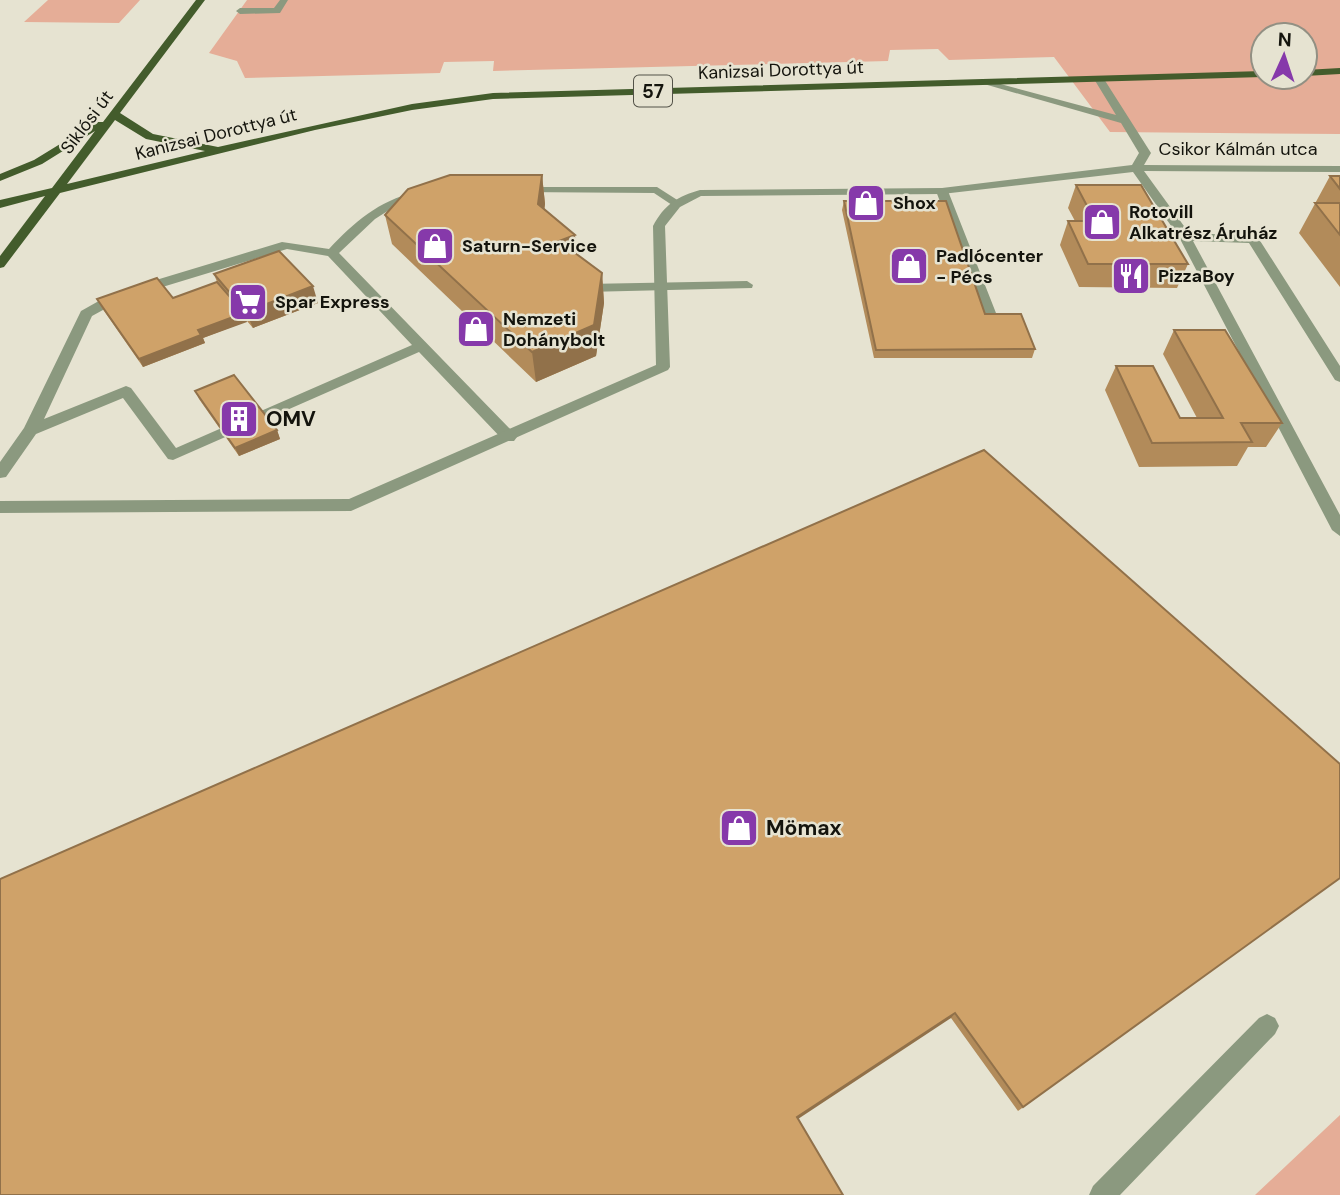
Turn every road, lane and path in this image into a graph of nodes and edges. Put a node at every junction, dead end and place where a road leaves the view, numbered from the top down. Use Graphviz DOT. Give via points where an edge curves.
graph roads {
  1 [pos="201,0"];
  2 [pos="284,0"];
  3 [pos="240,11"];
  4 [pos="1340,71"];
  5 [pos="1319,72"];
  6 [pos="1249,74"];
  7 [pos="1099,79"];
  8 [pos="982,82"];
  9 [pos="114,114"];
  10 [pos="1126,121"];
  11 [pos="221,150"];
  12 [pos="1136,168"];
  13 [pos="1340,169"];
  14 [pos="0,178"];
  15 [pos="58,190"];
  16 [pos="510,190"];
  17 [pos="942,191"];
  18 [pos="430,192"];
  19 [pos="676,203"];
  20 [pos="0,204"];
  21 [pos="1185,237"];
  22 [pos="332,253"];
  23 [pos="0,264"];
  24 [pos="747,285"];
  25 [pos="660,286"];
  26 [pos="586,288"];
  27 [pos="989,313"];
  28 [pos="421,346"];
  29 [pos="1340,377"];
  30 [pos="31,430"];
  31 [pos="509,437"];
  32 [pos="0,473"];
  33 [pos="0,507"];
  34 [pos="1340,530"];
  35 [pos="1267,1026"];
  36 [pos="1102,1195"];
  1 -- 9 [label="main road, Siklósi út"];
  2 -- 3 [label="street" via="277,11"];
  4 -- 5 [label="main road"];
  6 -- 7 [label="main road, Kanizsai Dorottya út / 57"];
  7 -- 8 [label="main road, Kanizsai Dorottya út / 57"];
  7 -- 10 [label="street"];
  8 -- 10 [label="street"];
  8 -- 11 [label="main road, Kanizsai Dorottya út / 57" via="493,96 373,115"];
  9 -- 11 [label="main road" via="150,137"];
  9 -- 14 [label="main road" via="81,138"];
  9 -- 15 [label="main road, Siklósi út"];
  10 -- 12 [label="street" via="1145,153"];
  11 -- 15 [label="main road, Kanizsai Dorottya út / 57"];
  12 -- 13 [label="street, Csikor Kálmán utca"];
  12 -- 17 [label="street"];
  12 -- 21 [label="street, Csikor Kálmán utca"];
  15 -- 20 [label="main road, 57"];
  15 -- 23 [label="main road, Siklósi út"];
  16 -- 19 [label="street" via="657,190"];
  17 -- 19 [label="street" via="718,191"];
  17 -- 27 [label="street"];
  18 -- 22 [label="street" via="380,207"];
  19 -- 25 [label="street" via="659,226"];
  21 -- 29 [label="street" via="1253,239"];
  21 -- 34 [label="street, Csikor Kálmán utca"];
  22 -- 28 [label="street"];
  22 -- 30 [label="street" via="286,245 118,296 86,314"];
  24 -- 25 [label="street"];
  25 -- 26 [label="street"];
  25 -- 31 [label="street" via="663,367"];
  28 -- 30 [label="street" via="173,455 126,391"];
  28 -- 31 [label="street"];
  30 -- 32 [label="street"];
  31 -- 33 [label="street" via="351,505"];
  35 -- 36 [label="street"];
}
